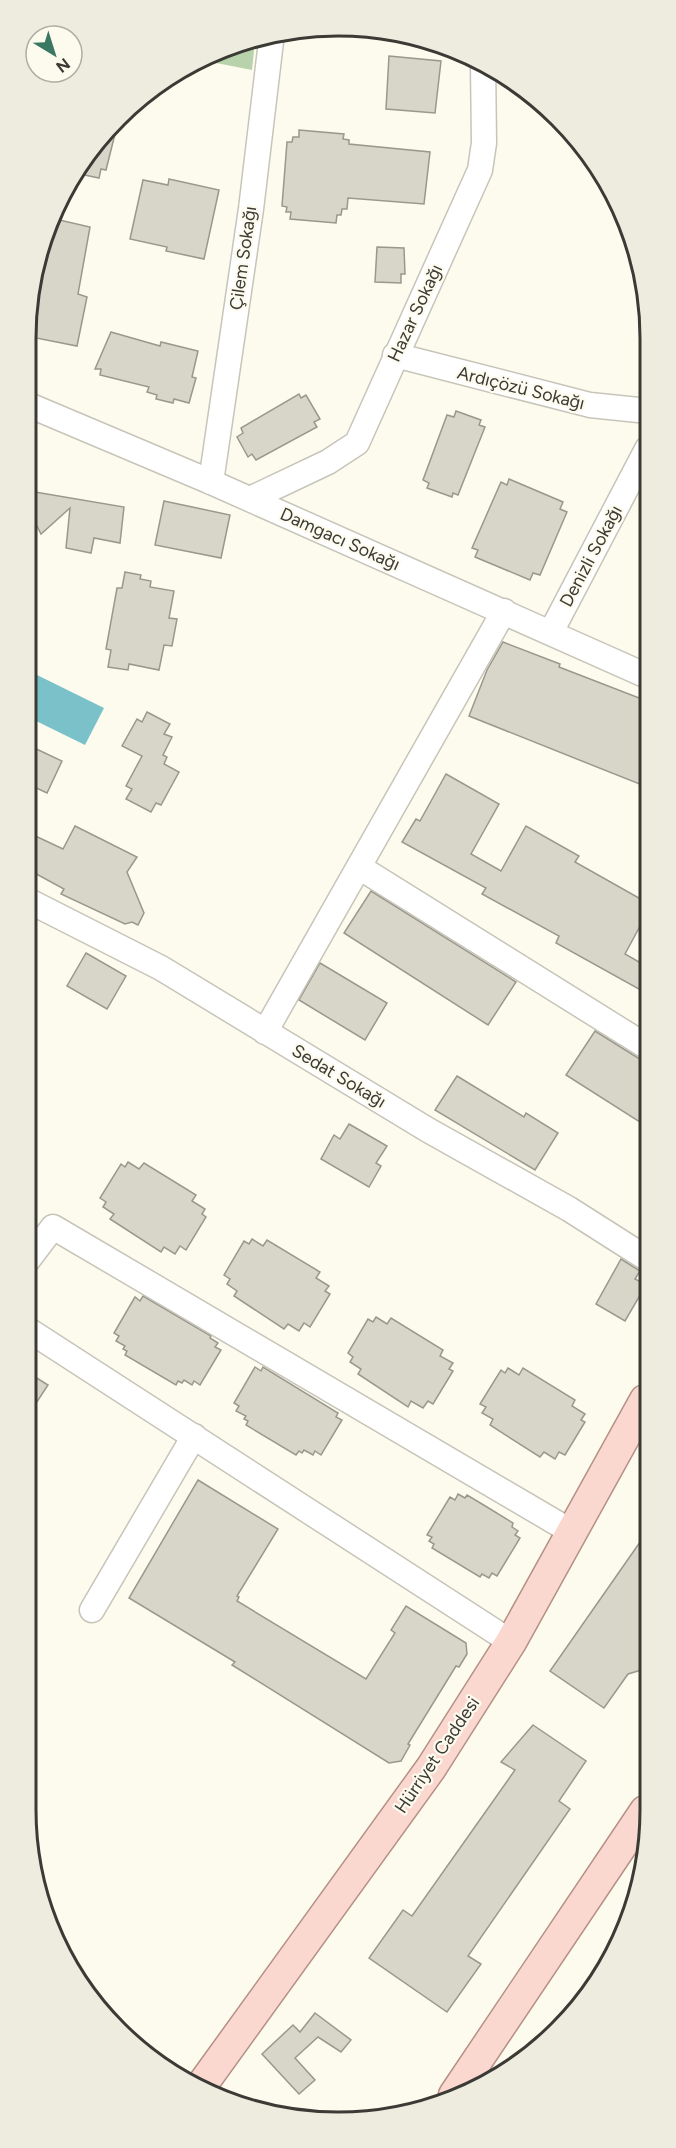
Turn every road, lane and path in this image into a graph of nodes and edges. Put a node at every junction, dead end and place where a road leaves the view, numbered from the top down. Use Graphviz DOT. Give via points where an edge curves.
graph roads {
  1 [pos="271,44"];
  2 [pos="483,73"];
  3 [pos="395,355"];
  4 [pos="36,408"];
  5 [pos="640,410"];
  6 [pos="640,462"];
  7 [pos="211,482"];
  8 [pos="250,500"];
  9 [pos="504,611"];
  10 [pos="551,632"];
  11 [pos="640,673"];
  12 [pos="359,867"];
  13 [pos="36,905"];
  14 [pos="265,1032"];
  15 [pos="640,1042"];
  16 [pos="36,1249"];
  17 [pos="640,1254"];
  18 [pos="36,1335"];
  19 [pos="640,1409"];
  20 [pos="194,1437"];
  21 [pos="572,1532"];
  22 [pos="92,1610"];
  23 [pos="511,1642"];
  24 [pos="640,1819"];
  25 [pos="204,2081"];
  26 [pos="460,2086"];
  1 -- 7 [label="street, Çilem Sokağı"];
  2 -- 3 [label="street, Hazar Sokağı" via="484,143 480,170"];
  3 -- 5 [label="street, Ardıçözü Sokağı" via="590,405"];
  3 -- 8 [label="street, Hazar Sokağı" via="357,442 328,462"];
  4 -- 7 [label="street, Damgacı Sokağı"];
  6 -- 10 [label="street, Denizli Sokağı"];
  7 -- 8 [label="street, Damgacı Sokağı"];
  8 -- 9 [label="street, Damgacı Sokağı"];
  9 -- 10 [label="street, Damgacı Sokağı"];
  9 -- 12 [label="street"];
  10 -- 11 [label="street, Damgacı Sokağı"];
  12 -- 14 [label="street"];
  12 -- 15 [label="street"];
  13 -- 14 [label="street, Sedat Sokağı" via="161,968"];
  14 -- 17 [label="street, Sedat Sokağı"];
  16 -- 21 [label="street" via="53,1227"];
  18 -- 20 [label="street"];
  19 -- 21 [label="main road, Hürriyet Caddesi"];
  20 -- 22 [label="street"];
  20 -- 23 [label="street"];
  21 -- 23 [label="main road, Hürriyet Caddesi"];
  23 -- 25 [label="main road, Hürriyet Caddesi" via="431,1768"];
  24 -- 26 [label="main road"];
}
